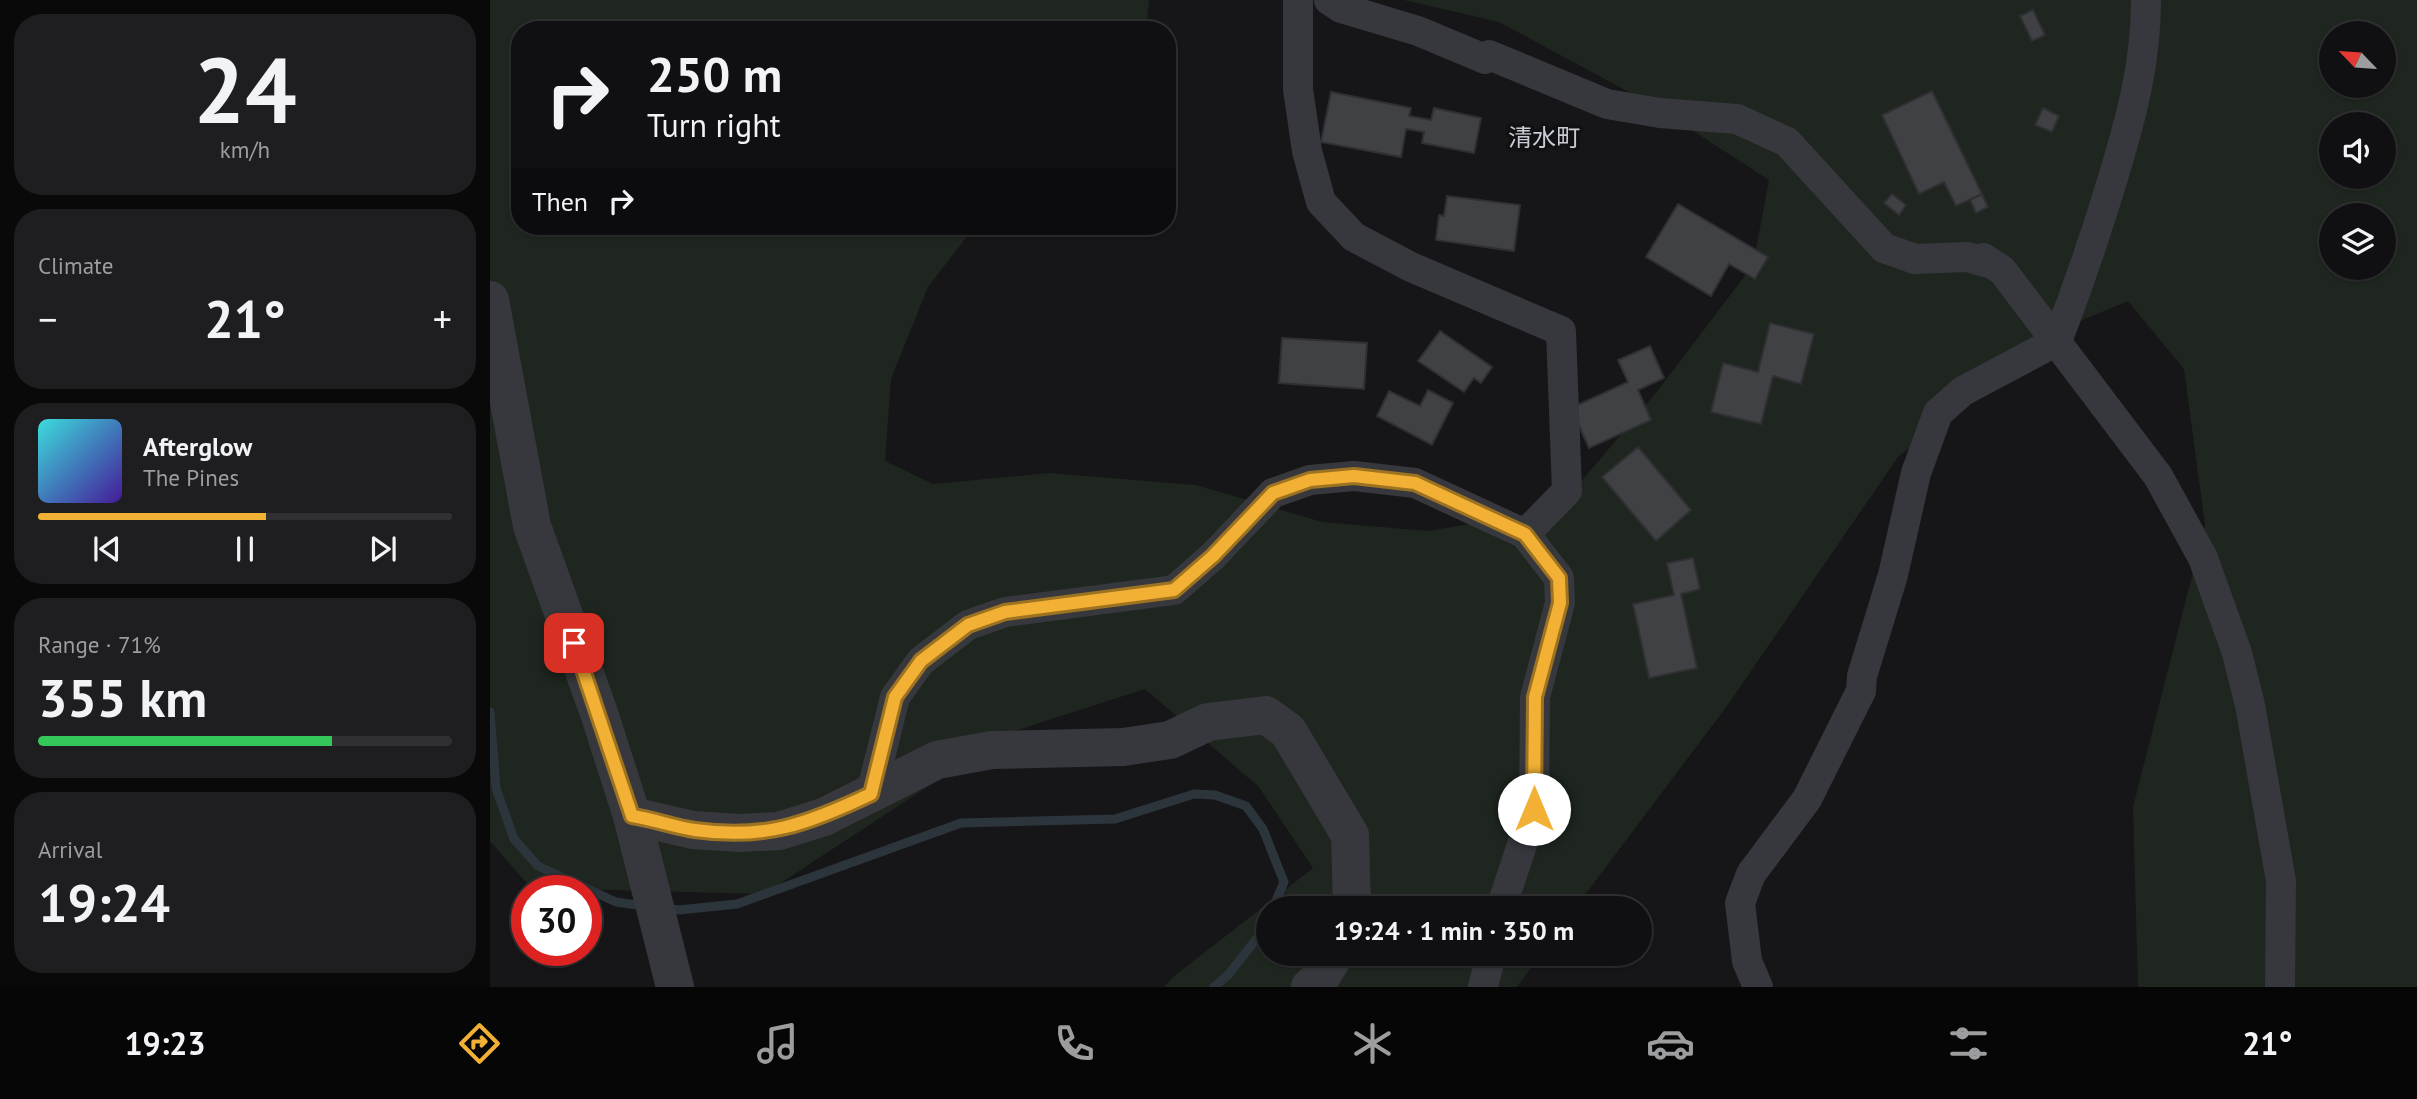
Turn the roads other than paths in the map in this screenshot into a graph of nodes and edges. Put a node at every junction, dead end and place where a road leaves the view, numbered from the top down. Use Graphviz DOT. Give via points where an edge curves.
graph roads {
  1 [pos="1298,0"];
  2 [pos="1329,0"];
  3 [pos="2146,0"];
  4 [pos="490,300"];
  5 [pos="2057,341"];
  6 [pos="1525,534"];
  7 [pos="871,794"];
  8 [pos="632,816"];
  9 [pos="1353,896"];
  10 [pos="1506,896"];
  11 [pos="1328,966"];
  12 [pos="1488,966"];
  13 [pos="675,987"];
  14 [pos="1310,987"];
  15 [pos="1483,987"];
  16 [pos="1758,987"];
  17 [pos="2280,987"];
  1 -- 6 [label="street" via="1298,89 1307,151 1321,202 1354,237 1411,267 1561,331 1567,491"];
  2 -- 5 [label="street" via="1485,59 1489,55 1607,104 1660,114 1737,119 1787,142 1884,248 1915,260 1968,257 1984,262 1983,258 2002,270"];
  3 -- 5 [label="street" via="2137,98 2087,264"];
  4 -- 8 [label="street" via="533,526"];
  5 -- 16 [label="street" via="1964,391 1938,413 1916,473 1893,575 1861,676 1861,691 1807,799 1751,874 1740,902 1747,961"];
  5 -- 17 [label="street" via="2158,476 2203,558 2237,653 2281,881"];
  6 -- 7 [label="street" via="1415,483 1354,476 1310,480 1273,493 1174,590 1005,612 968,625 921,661 895,697"];
  6 -- 10 [label="street" via="1559,578 1560,603 1535,697 1534,809"];
  7 -- 8 [label="street" via="824,817 779,831 693,830"];
  7 -- 9 [label="street" via="937,760 992,750 1123,747 1170,740 1208,722 1266,715 1289,731 1350,835"];
  8 -- 13 [label="street"];
  11 -- 14 [label="street"];
  12 -- 15 [label="street"];
}
